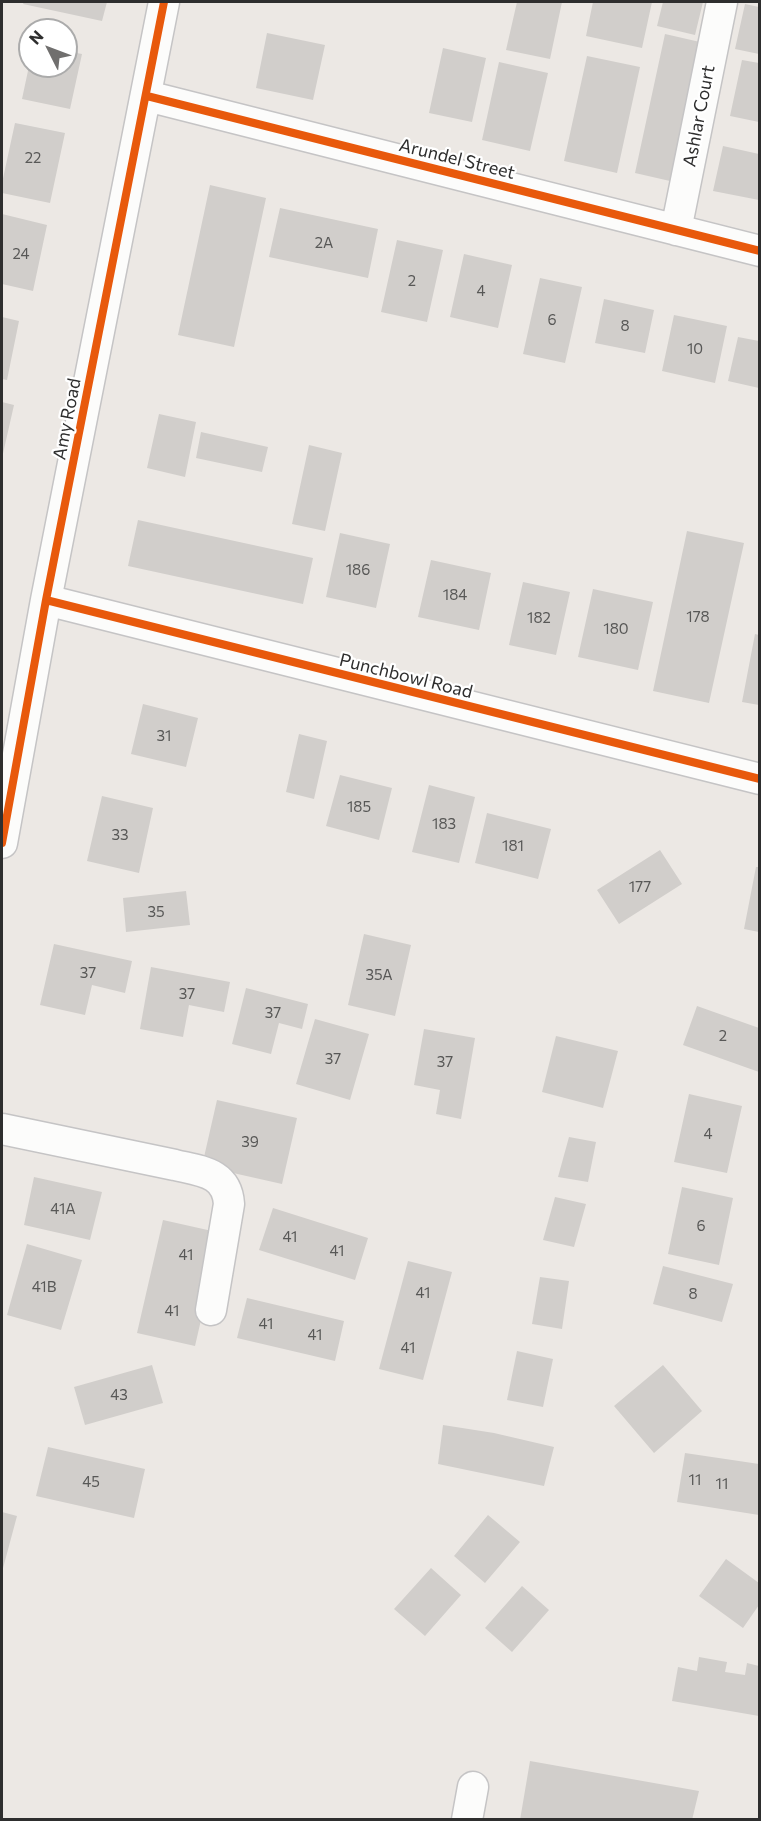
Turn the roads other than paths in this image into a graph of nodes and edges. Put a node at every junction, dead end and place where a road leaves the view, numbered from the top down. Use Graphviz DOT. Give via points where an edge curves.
graph roads {
  1 [pos="164,2"];
  2 [pos="722,2"];
  3 [pos="147,96"];
  4 [pos="676,230"];
  5 [pos="759,251"];
  6 [pos="46,600"];
  7 [pos="759,779"];
  8 [pos="2,843"];
  9 [pos="2,1129"];
  10 [pos="211,1310"];
  11 [pos="473,1787"];
  12 [pos="467,1820"];
  1 -- 3 [label="street, Amy Road"];
  2 -- 4 [label="street, Ashlar Court"];
  3 -- 4 [label="street, Arundel Street"];
  3 -- 6 [label="street, Amy Road"];
  4 -- 5 [label="street, Arundel Street"];
  6 -- 7 [label="street, Punchbowl Road"];
  6 -- 8 [label="street, Amy Road"];
  9 -- 10 [label="street" via="183,1167 218,1179 228,1194 229,1204"];
  11 -- 12 [label="street"];
}
